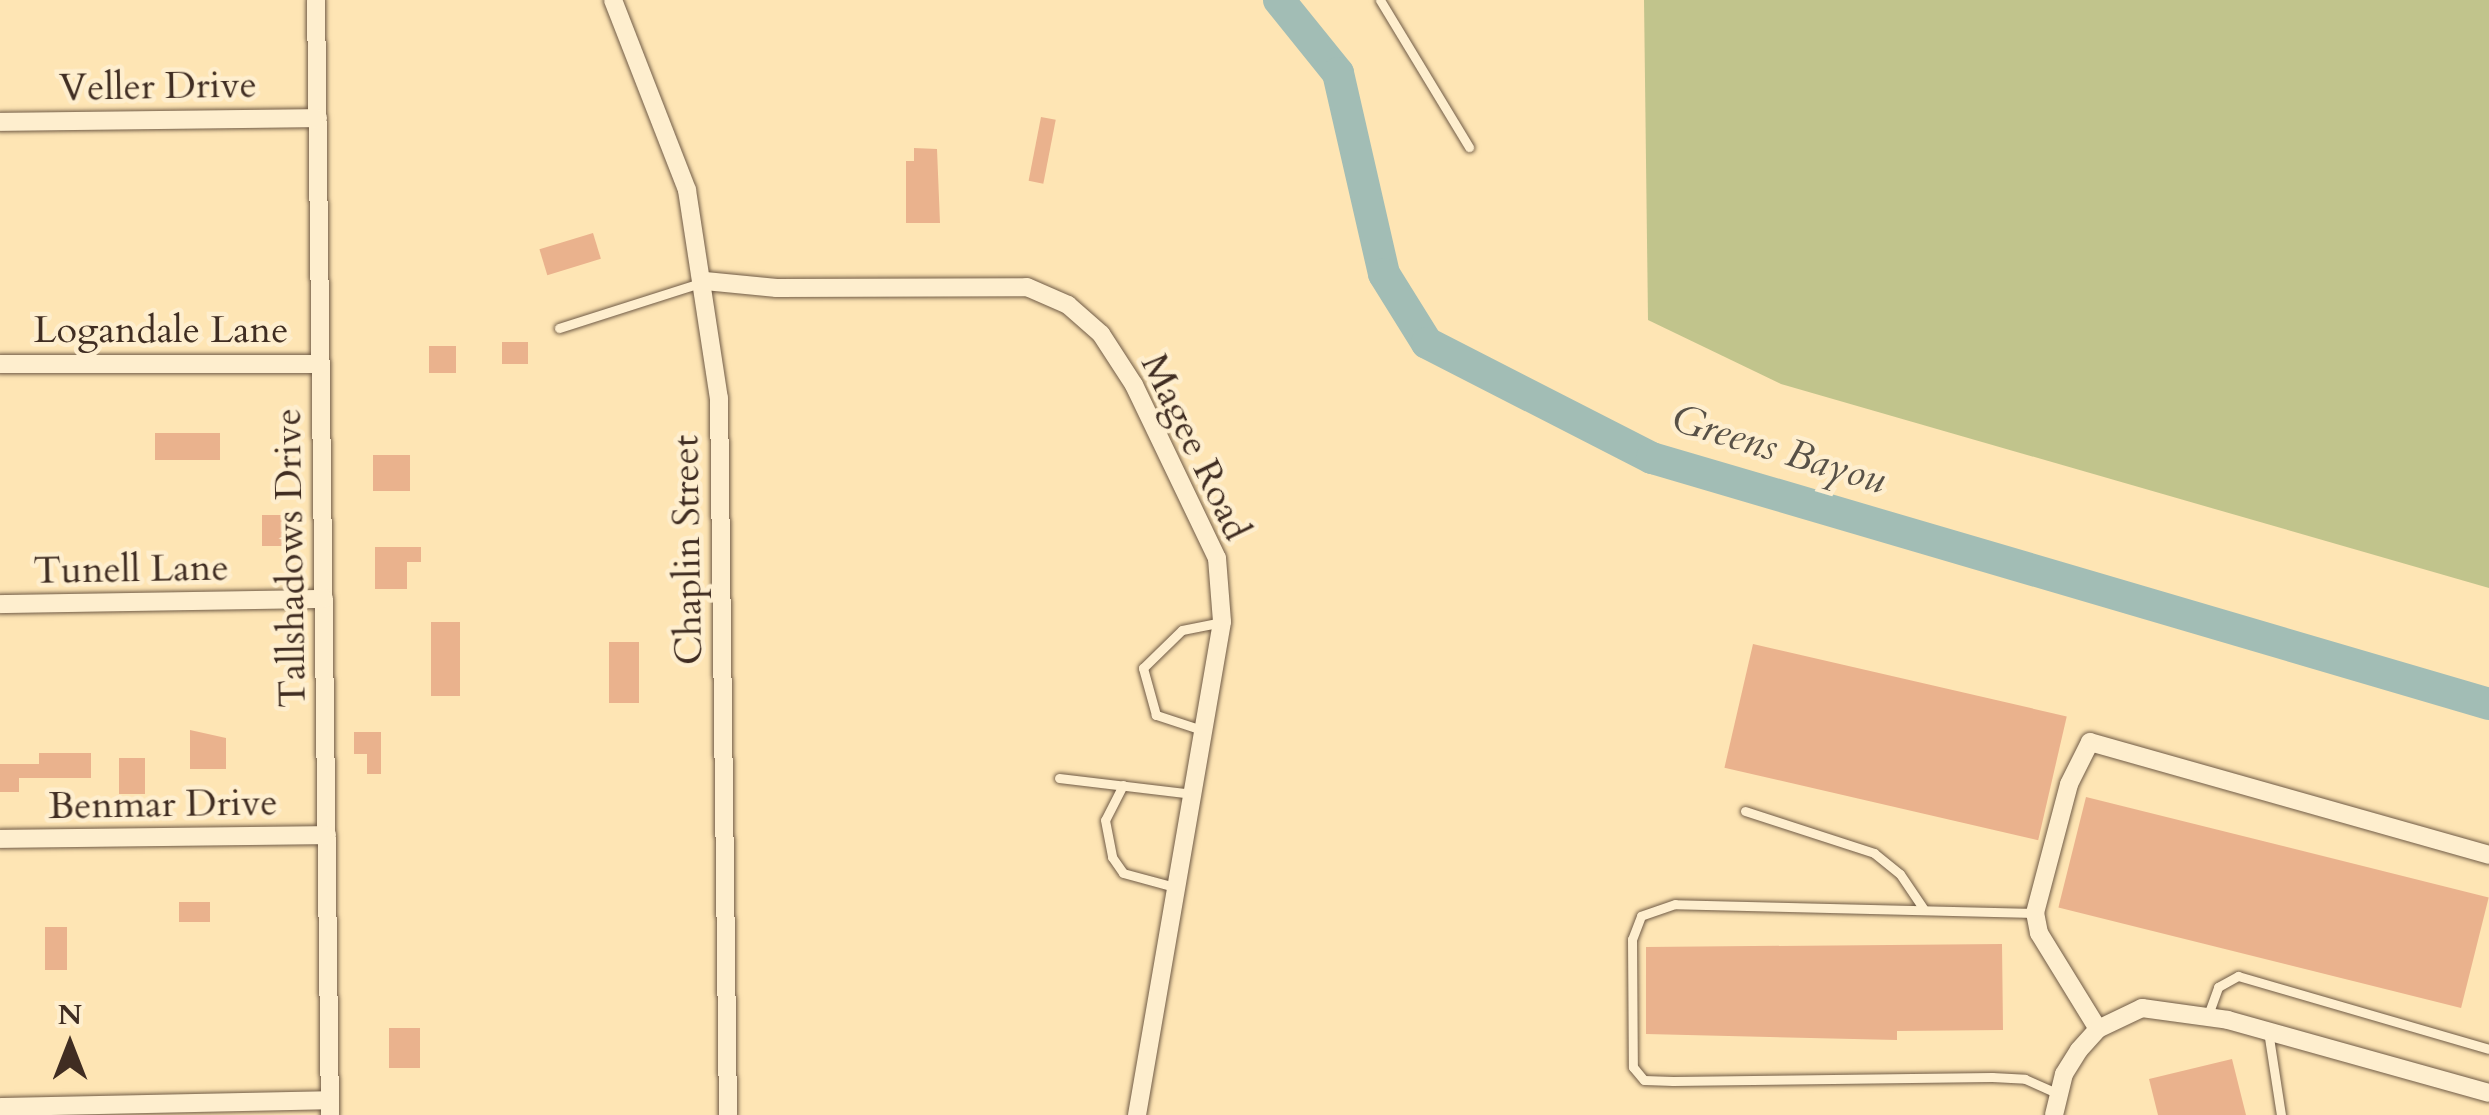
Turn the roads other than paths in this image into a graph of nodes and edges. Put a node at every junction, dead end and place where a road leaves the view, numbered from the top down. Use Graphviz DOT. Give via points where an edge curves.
graph roads {
  1 [pos="316,0"];
  2 [pos="613,0"];
  3 [pos="1380,0"];
  4 [pos="318,118"];
  5 [pos="0,122"];
  6 [pos="1469,146"];
  7 [pos="705,282"];
  8 [pos="559,328"];
  9 [pos="0,364"];
  10 [pos="321,364"];
  11 [pos="324,599"];
  12 [pos="0,604"];
  13 [pos="1222,622"];
  14 [pos="1207,732"];
  15 [pos="1059,778"];
  16 [pos="1123,784"];
  17 [pos="1196,794"];
  18 [pos="1744,812"];
  19 [pos="326,835"];
  20 [pos="0,840"];
  21 [pos="2489,855"];
  22 [pos="1179,888"];
  23 [pos="1923,908"];
  24 [pos="2035,913"];
  25 [pos="2208,1015"];
  26 [pos="2098,1028"];
  27 [pos="2268,1031"];
  28 [pos="2489,1049"];
  29 [pos="2489,1093"];
  30 [pos="2058,1094"];
  31 [pos="0,1106"];
  32 [pos="330,1108"];
  33 [pos="728,1115"];
  34 [pos="1137,1115"];
  35 [pos="2054,1115"];
  36 [pos="2281,1115"];
  1 -- 4 [label="street, Tallshadows Drive"];
  2 -- 7 [label="street, Chaplin Street" via="687,190"];
  3 -- 6 [label="lane"];
  4 -- 5 [label="street, Veller Drive"];
  4 -- 10 [label="street, Tallshadows Drive"];
  7 -- 8 [label="lane"];
  7 -- 13 [label="street, Magee Road" via="1028,287 1068,305 1101,334 1134,385 1200,511 1217,558"];
  7 -- 33 [label="street, Chaplin Street" via="719,398"];
  9 -- 10 [label="street, Logandale Lane"];
  10 -- 11 [label="street, Tallshadows Drive"];
  11 -- 12 [label="street, Tunell Lane"];
  11 -- 19 [label="street, Tallshadows Drive"];
  13 -- 14 [label="street, Magee Road"];
  13 -- 14 [label="lane" via="1182,630 1143,668 1156,715"];
  14 -- 17 [label="street, Magee Road"];
  15 -- 16 [label="lane"];
  16 -- 17 [label="lane"];
  16 -- 22 [label="lane" via="1105,820 1112,857 1123,873"];
  17 -- 22 [label="street, Magee Road"];
  18 -- 23 [label="lane" via="1874,853 1900,874"];
  19 -- 20 [label="street, Benmar Drive"];
  19 -- 32 [label="street, Tallshadows Drive"];
  21 -- 24 [label="street" via="2090,742 2069,784"];
  22 -- 34 [label="street, Magee Road"];
  23 -- 24 [label="lane"];
  23 -- 30 [label="lane" via="1675,904 1641,916 1632,938 1633,1067 1644,1080 1673,1081 1992,1077 2024,1080"];
  24 -- 26 [label="street" via="2039,933"];
  25 -- 26 [label="street" via="2142,1008"];
  25 -- 27 [label="street"];
  25 -- 28 [label="lane" via="2218,987 2238,976"];
  26 -- 30 [label="street" via="2064,1074"];
  27 -- 29 [label="street"];
  27 -- 36 [label="lane"];
  30 -- 35 [label="street"];
  31 -- 32 [label="street"];
}
